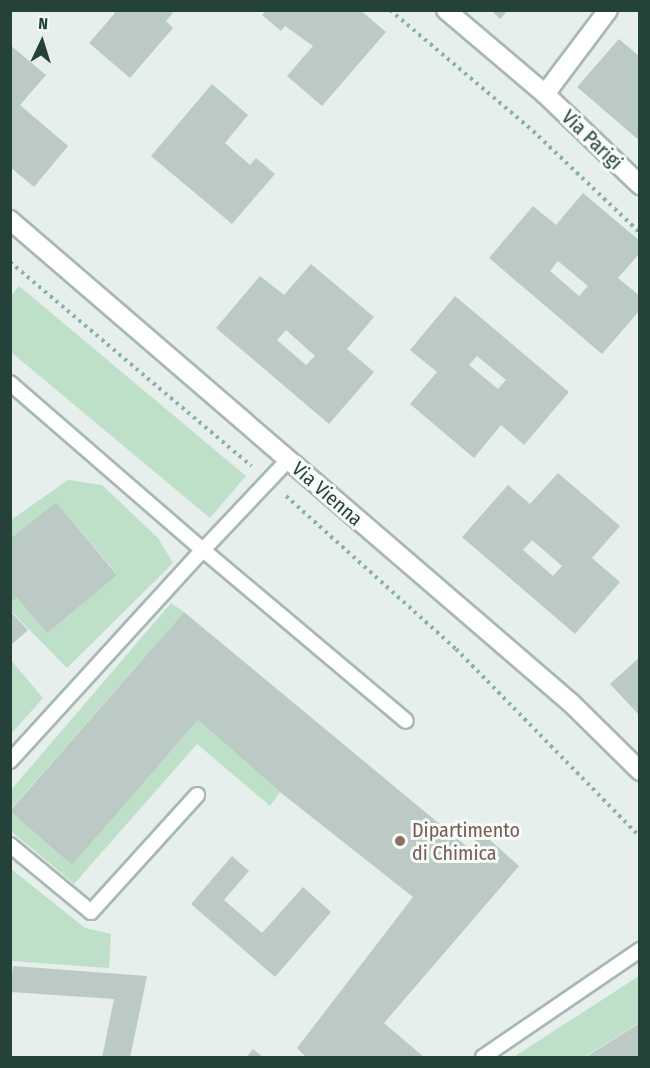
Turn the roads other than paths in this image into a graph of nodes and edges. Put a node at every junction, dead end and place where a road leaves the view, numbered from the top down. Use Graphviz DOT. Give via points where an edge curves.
graph roads {
  1 [pos="446,10"];
  2 [pos="608,10"];
  3 [pos="544,94"];
  4 [pos="639,185"];
  5 [pos="10,220"];
  6 [pos="10,383"];
  7 [pos="288,460"];
  8 [pos="203,550"];
  9 [pos="406,721"];
  10 [pos="10,761"];
  11 [pos="639,771"];
  12 [pos="197,795"];
  13 [pos="10,845"];
  14 [pos="639,950"];
  15 [pos="483,1057"];
  1 -- 3 [label="street, Via Parigi"];
  2 -- 3 [label="street, Via Parigi"];
  3 -- 4 [label="street, Via Parigi"];
  5 -- 7 [label="street, Via Vienna"];
  6 -- 8 [label="lane"];
  7 -- 8 [label="lane"];
  7 -- 11 [label="street, Via Vienna" via="571,703"];
  8 -- 9 [label="lane"];
  8 -- 10 [label="lane"];
  12 -- 13 [label="lane" via="92,912"];
  14 -- 15 [label="lane"];
}
